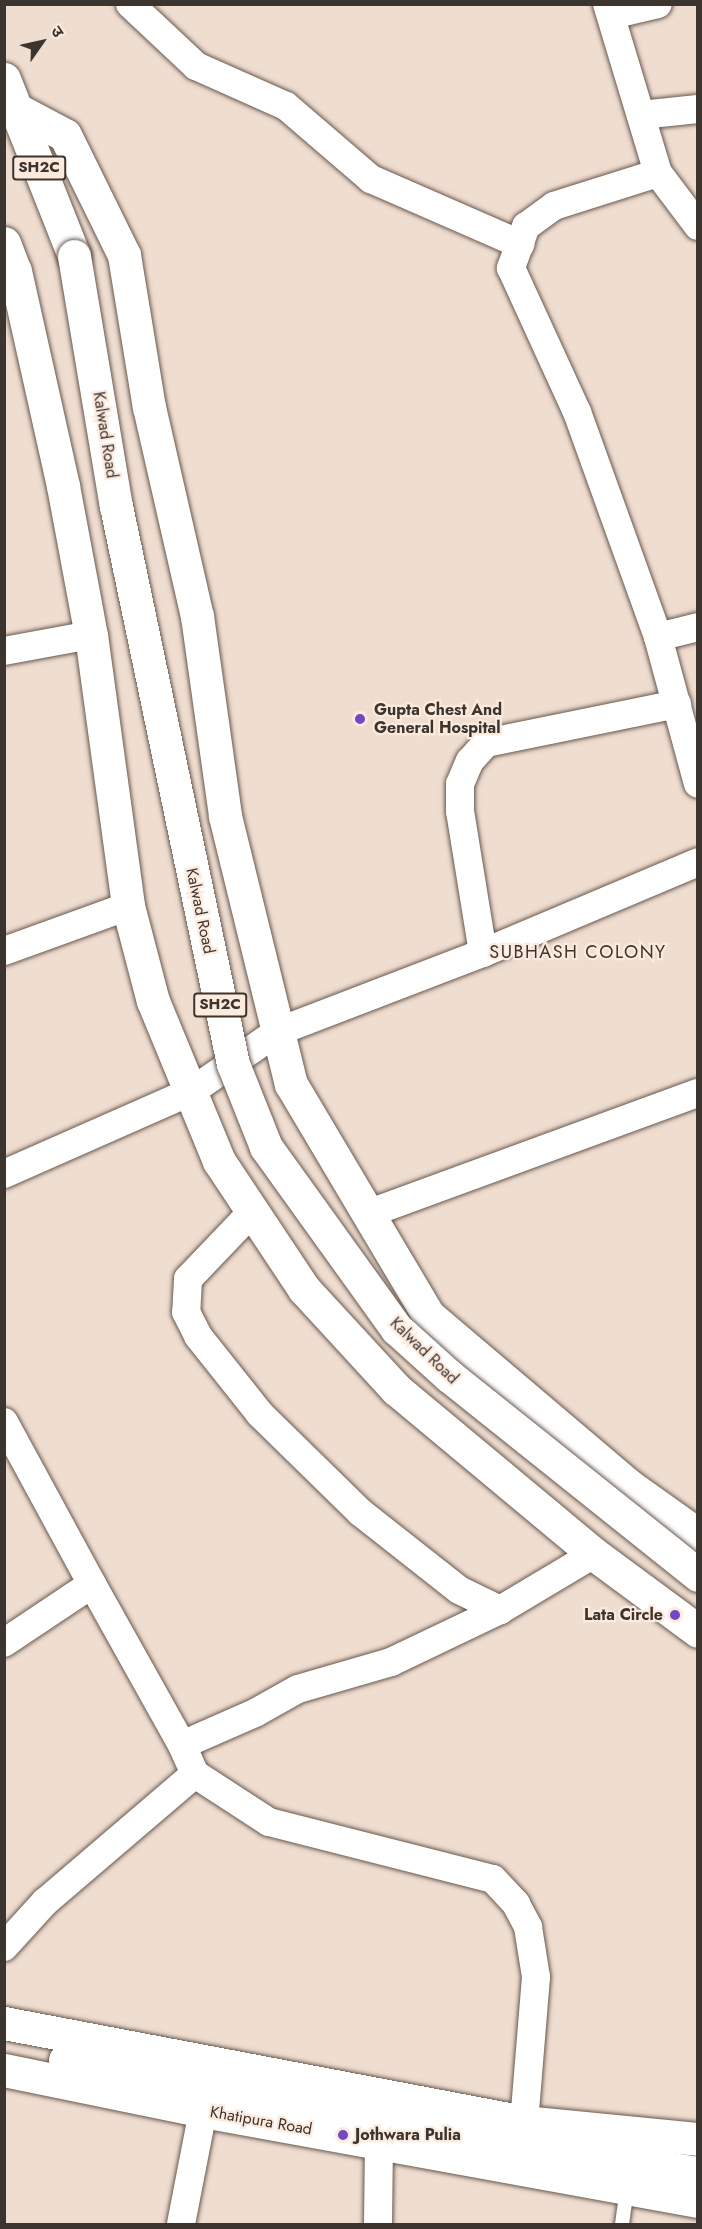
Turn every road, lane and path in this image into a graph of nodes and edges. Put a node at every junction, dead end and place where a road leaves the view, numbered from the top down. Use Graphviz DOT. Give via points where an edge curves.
graph roads {
  1 [pos="130,4"];
  2 [pos="658,4"];
  3 [pos="609,10"];
  4 [pos="4,79"];
  5 [pos="16,109"];
  6 [pos="698,109"];
  7 [pos="641,115"];
  8 [pos="658,173"];
  9 [pos="698,226"];
  10 [pos="4,243"];
  11 [pos="520,244"];
  12 [pos="698,627"];
  13 [pos="91,635"];
  14 [pos="658,637"];
  15 [pos="4,651"];
  16 [pos="677,704"];
  17 [pos="698,784"];
  18 [pos="698,862"];
  19 [pos="128,906"];
  20 [pos="4,951"];
  21 [pos="483,953"];
  22 [pos="277,1032"];
  23 [pos="192,1091"];
  24 [pos="698,1094"];
  25 [pos="4,1174"];
  26 [pos="253,1212"];
  27 [pos="367,1214"];
  28 [pos="4,1422"];
  29 [pos="698,1535"];
  30 [pos="594,1554"];
  31 [pos="698,1575"];
  32 [pos="92,1584"];
  33 [pos="500,1610"];
  34 [pos="698,1631"];
  35 [pos="4,1643"];
  36 [pos="182,1745"];
  37 [pos="195,1774"];
  38 [pos="4,1947"];
  39 [pos="4,2023"];
  40 [pos="4,2049"];
  41 [pos="4,2070"];
  42 [pos="203,2111"];
  43 [pos="524,2122"];
  44 [pos="698,2139"];
  45 [pos="379,2144"];
  46 [pos="627,2188"];
  47 [pos="697,2194"];
  48 [pos="181,2224"];
  49 [pos="378,2224"];
  50 [pos="622,2224"];
  1 -- 11 [label="street" via="196,66 286,106 371,179"];
  2 -- 3 [label="street"];
  3 -- 7 [label="street"];
  4 -- 5 [label="main road, Kalwad Road / SH2C"];
  5 -- 22 [label="main road" via="65,135 124,255 150,407 197,615 225,816"];
  5 -- 31 [label="main road, Kalwad Road / SH2C, bridge" via="74,256 116,506 228,1042 266,1147 397,1329 467,1391"];
  6 -- 7 [label="street"];
  7 -- 8 [label="street"];
  8 -- 9 [label="street"];
  8 -- 11 [label="street" via="554,206 526,226"];
  10 -- 13 [label="main road" via="15,271 61,474"];
  11 -- 14 [label="street" via="511,268 578,412"];
  12 -- 14 [label="street"];
  13 -- 15 [label="street"];
  13 -- 19 [label="main road"];
  14 -- 16 [label="street"];
  16 -- 17 [label="street"];
  16 -- 21 [label="street" via="486,743 470,761 460,784 460,811"];
  18 -- 21 [label="street"];
  19 -- 20 [label="street"];
  19 -- 23 [label="main road" via="153,1001"];
  21 -- 22 [label="street"];
  22 -- 23 [label="street"];
  22 -- 27 [label="main road" via="291,1084"];
  23 -- 25 [label="street"];
  23 -- 26 [label="main road" via="219,1161"];
  24 -- 27 [label="street"];
  26 -- 30 [label="main road" via="304,1289 397,1390"];
  26 -- 33 [label="street" via="188,1279 186,1312 198,1336 260,1414 360,1512 459,1590"];
  27 -- 29 [label="main road" via="429,1316 628,1485"];
  28 -- 32 [label="street"];
  30 -- 33 [label="street"];
  30 -- 34 [label="main road"];
  32 -- 35 [label="street"];
  32 -- 36 [label="street"];
  33 -- 36 [label="street" via="391,1662 298,1689"];
  36 -- 37 [label="street"];
  37 -- 38 [label="street" via="45,1902"];
  37 -- 43 [label="street" via="269,1822 493,1879 516,1904 528,1926 536,1977"];
  39 -- 43 [label="main road"];
  40 -- 47 [label="main road" via="508,2143"];
  41 -- 42 [label="main road, Khatipura Road"];
  42 -- 45 [label="main road, Khatipura Road"];
  42 -- 48 [label="street"];
  43 -- 44 [label="main road"];
  45 -- 46 [label="main road, Khatipura Road"];
  45 -- 49 [label="street"];
  46 -- 47 [label="main road, Khatipura Road"];
  46 -- 50 [label="lane"];
}
